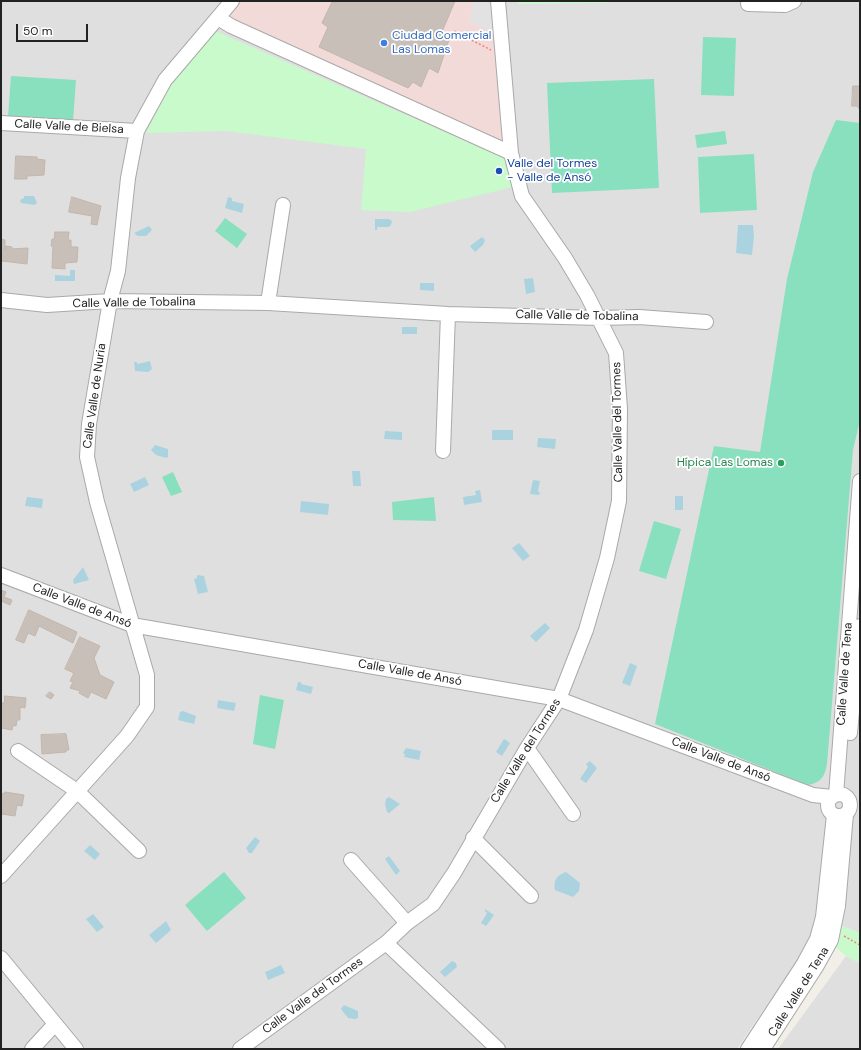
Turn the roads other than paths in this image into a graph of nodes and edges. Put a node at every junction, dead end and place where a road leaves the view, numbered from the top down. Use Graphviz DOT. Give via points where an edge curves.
graph roads {
  1 [pos="232,1"];
  2 [pos="498,1"];
  3 [pos="794,1"];
  4 [pos="748,4"];
  5 [pos="218,18"];
  6 [pos="1,123"];
  7 [pos="137,131"];
  8 [pos="511,153"];
  9 [pos="283,205"];
  10 [pos="1,300"];
  11 [pos="110,301"];
  12 [pos="268,303"];
  13 [pos="448,314"];
  14 [pos="600,318"];
  15 [pos="706,322"];
  16 [pos="443,451"];
  17 [pos="860,481"];
  18 [pos="1,575"];
  19 [pos="132,625"];
  20 [pos="860,626"];
  21 [pos="559,699"];
  22 [pos="527,748"];
  23 [pos="18,750"];
  24 [pos="77,791"];
  25 [pos="844,807"];
  26 [pos="573,814"];
  27 [pos="473,838"];
  28 [pos="139,851"];
  29 [pos="351,860"];
  30 [pos="1,876"];
  31 [pos="532,896"];
  32 [pos="407,923"];
  33 [pos="386,943"];
  34 [pos="1,958"];
  35 [pos="55,1024"];
  36 [pos="32,1049"];
  37 [pos="76,1049"];
  38 [pos="240,1049"];
  39 [pos="498,1049"];
  40 [pos="748,1049"];
  41 [pos="763,1049"];
  1 -- 5 [label="street, Calle Valle de Nuria"];
  2 -- 8 [label="street, Calle Valle del Tormes"];
  3 -- 4 [label="street" via="785,5"];
  5 -- 7 [label="street, Calle Valle de Nuria" via="165,80"];
  5 -- 8 [label="street"];
  6 -- 7 [label="street, Calle Valle de Bielsa"];
  7 -- 11 [label="street, Calle Valle de Nuria" via="128,178 118,271"];
  8 -- 14 [label="street, Calle Valle del Tormes" via="522,196 565,258"];
  9 -- 12 [label="street"];
  10 -- 11 [label="street, Calle Valle de Tobalina" via="47,305"];
  11 -- 12 [label="street, Calle Valle de Tobalina"];
  11 -- 19 [label="street, Calle Valle de Nuria" via="89,424 87,458"];
  12 -- 13 [label="street, Calle Valle de Tobalina"];
  13 -- 14 [label="street, Calle Valle de Tobalina"];
  13 -- 16 [label="street"];
  14 -- 15 [label="street, Calle Valle de Tobalina" via="640,317"];
  14 -- 21 [label="street, Calle Valle del Tormes" via="616,353 620,409 619,501 607,558 586,630"];
  17 -- 25 [label="street, Calle Valle de Tena"];
  18 -- 19 [label="street, Calle Valle de Ansó"];
  19 -- 21 [label="street, Calle Valle de Ansó"];
  19 -- 24 [label="street, Calle Valle de Nuria" via="148,675 147,707 127,736"];
  20 -- 25 [label="street, Calle Valle de Tena"];
  21 -- 22 [label="street, Calle Valle del Tormes"];
  21 -- 25 [label="street, Calle Valle de Ansó"];
  22 -- 26 [label="street"];
  22 -- 27 [label="street, Calle Valle del Tormes"];
  23 -- 24 [label="street"];
  24 -- 28 [label="street"];
  24 -- 30 [label="street, Calle Valle de Nuria"];
  25 -- 40 [label="street, Calle Valle de Tena" via="817,940"];
  25 -- 41 [label="street, Calle Valle de Tena" via="838,906 831,940"];
  27 -- 31 [label="street"];
  27 -- 32 [label="street, Calle Valle del Tormes" via="433,904"];
  29 -- 32 [label="street"];
  32 -- 33 [label="street, Calle Valle del Tormes"];
  33 -- 38 [label="street, Calle Valle del Tormes"];
  33 -- 39 [label="street"];
  34 -- 35 [label="street"];
  35 -- 36 [label="street"];
  35 -- 37 [label="street"];
}
